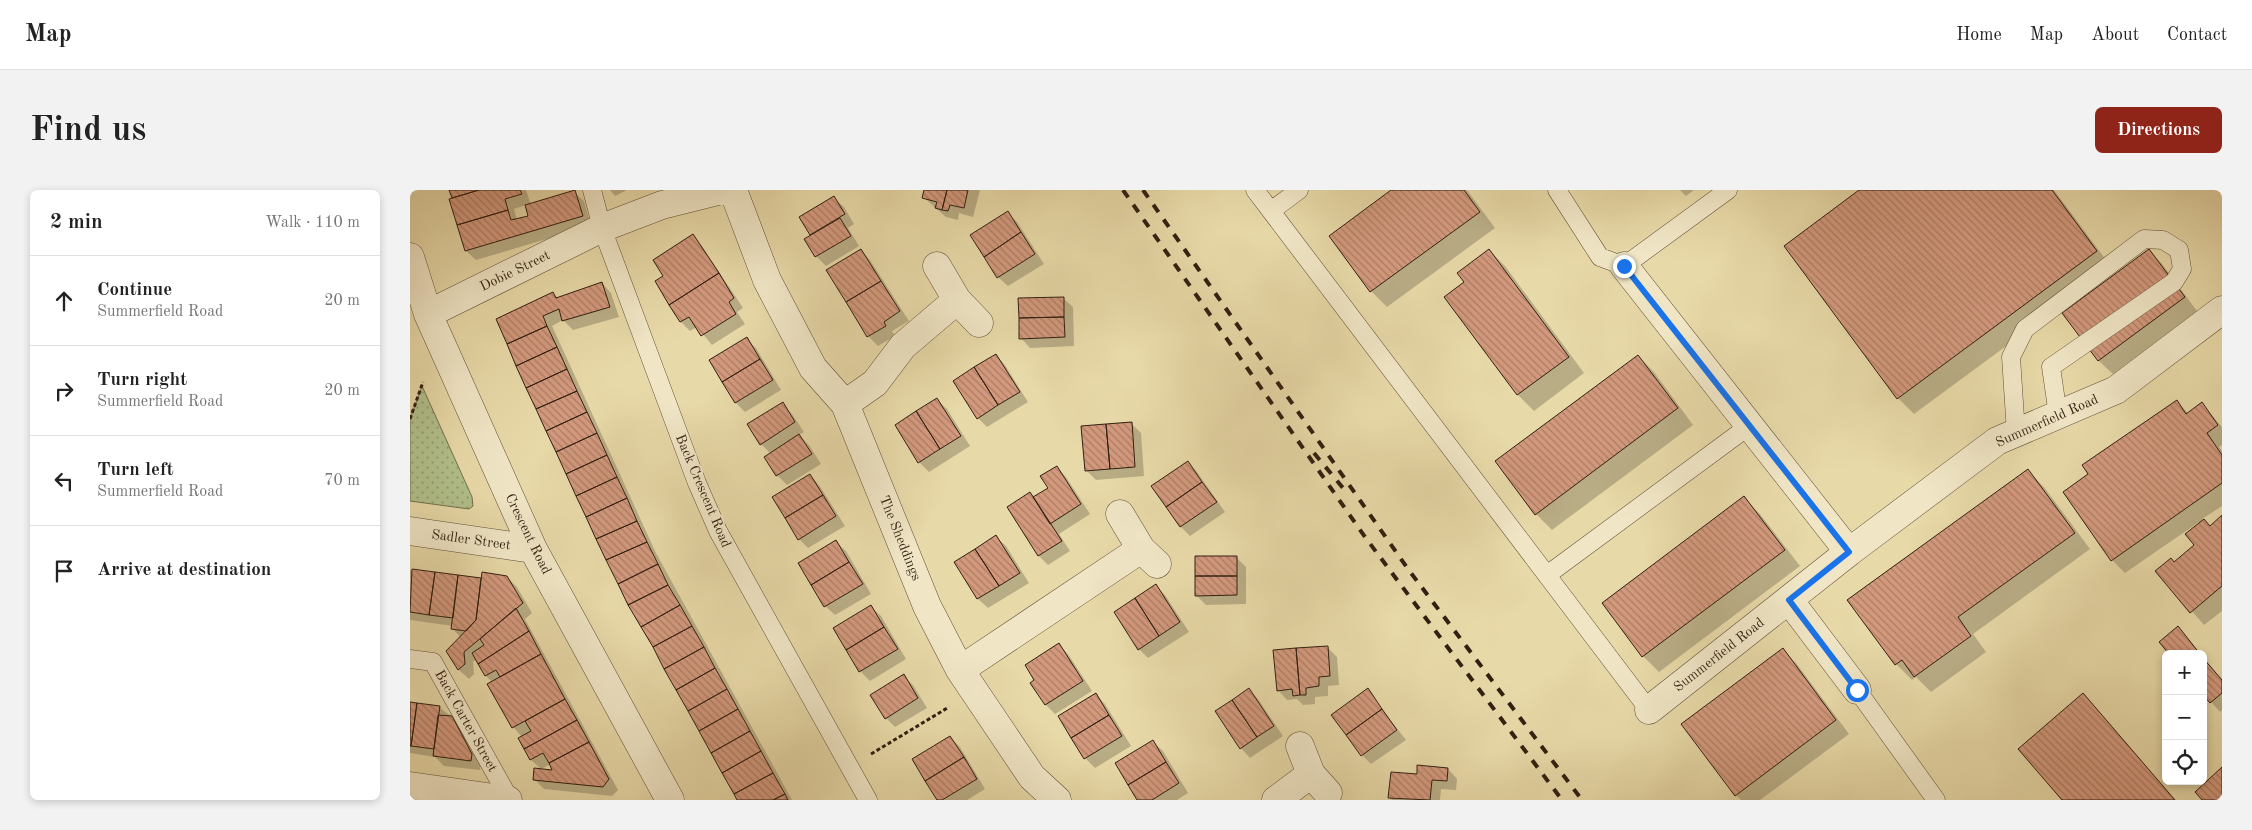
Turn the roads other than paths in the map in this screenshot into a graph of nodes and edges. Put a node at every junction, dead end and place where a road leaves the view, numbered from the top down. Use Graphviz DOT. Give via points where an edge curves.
graph roads {
  1 [pos="592,190"];
  2 [pos="722,190"];
  3 [pos="733,190"];
  4 [pos="1255,190"];
  5 [pos="1299,190"];
  6 [pos="1556,190"];
  7 [pos="1728,190"];
  8 [pos="1271,211"];
  9 [pos="602,228"];
  10 [pos="410,257"];
  11 [pos="937,266"];
  12 [pos="1624,266"];
  13 [pos="957,300"];
  14 [pos="2222,310"];
  15 [pos="428,314"];
  16 [pos="979,323"];
  17 [pos="845,404"];
  18 [pos="2058,415"];
  19 [pos="1749,426"];
  20 [pos="2016,433"];
  21 [pos="1120,514"];
  22 [pos="410,531"];
  23 [pos="533,549"];
  24 [pos="1849,552"];
  25 [pos="1546,575"];
  26 [pos="1789,600"];
  27 [pos="410,659"];
  28 [pos="967,681"];
  29 [pos="1857,690"];
  30 [pos="1648,710"];
  31 [pos="1300,746"];
  32 [pos="410,786"];
  33 [pos="862,798"];
  34 [pos="509,800"];
  35 [pos="670,800"];
  36 [pos="1057,800"];
  37 [pos="1276,800"];
  38 [pos="1936,800"];
  1 -- 9 [label="lane, Back Crescent Road"];
  2 -- 9 [label="street" via="662,205"];
  3 -- 17 [label="street, The Sheddings" via="772,289 814,368"];
  4 -- 8 [label="lane"];
  5 -- 8 [label="lane"];
  6 -- 12 [label="lane" via="1600,257"];
  7 -- 12 [label="lane"];
  8 -- 25 [label="lane"];
  9 -- 15 [label="street, Dobie Street"];
  9 -- 33 [label="lane, Back Crescent Road" via="718,532 848,766"];
  10 -- 15 [label="street, Crescent Road"];
  11 -- 13 [label="street"];
  12 -- 19 [label="street"];
  13 -- 16 [label="street"];
  13 -- 17 [label="street" via="904,346 875,383"];
  14 -- 18 [label="street, Summerfield Road" via="2116,390"];
  15 -- 23 [label="street, Crescent Road"];
  17 -- 28 [label="street, The Sheddings" via="927,606"];
  18 -- 20 [label="street, Summerfield Road"];
  18 -- 20 [label="lane" via="2052,367 2174,282 2182,269 2179,250 2163,240 2144,239 2024,329 2011,357"];
  19 -- 24 [label="street"];
  19 -- 25 [label="lane"];
  20 -- 24 [label="street, Summerfield Road" via="1997,441"];
  21 -- 28 [label="street" via="1149,557"];
  22 -- 23 [label="street, Sadler Street"];
  23 -- 35 [label="street, Crescent Road"];
  24 -- 26 [label="street, Summerfield Road"];
  25 -- 30 [label="lane"];
  26 -- 29 [label="street"];
  26 -- 30 [label="street, Summerfield Road"];
  27 -- 34 [label="lane, Back Carter Street" via="433,662"];
  28 -- 36 [label="street, The Sheddings" via="1032,777"];
  29 -- 38 [label="lane"];
  31 -- 37 [label="street" via="1319,784"];
  32 -- 34 [label="street"];
}
